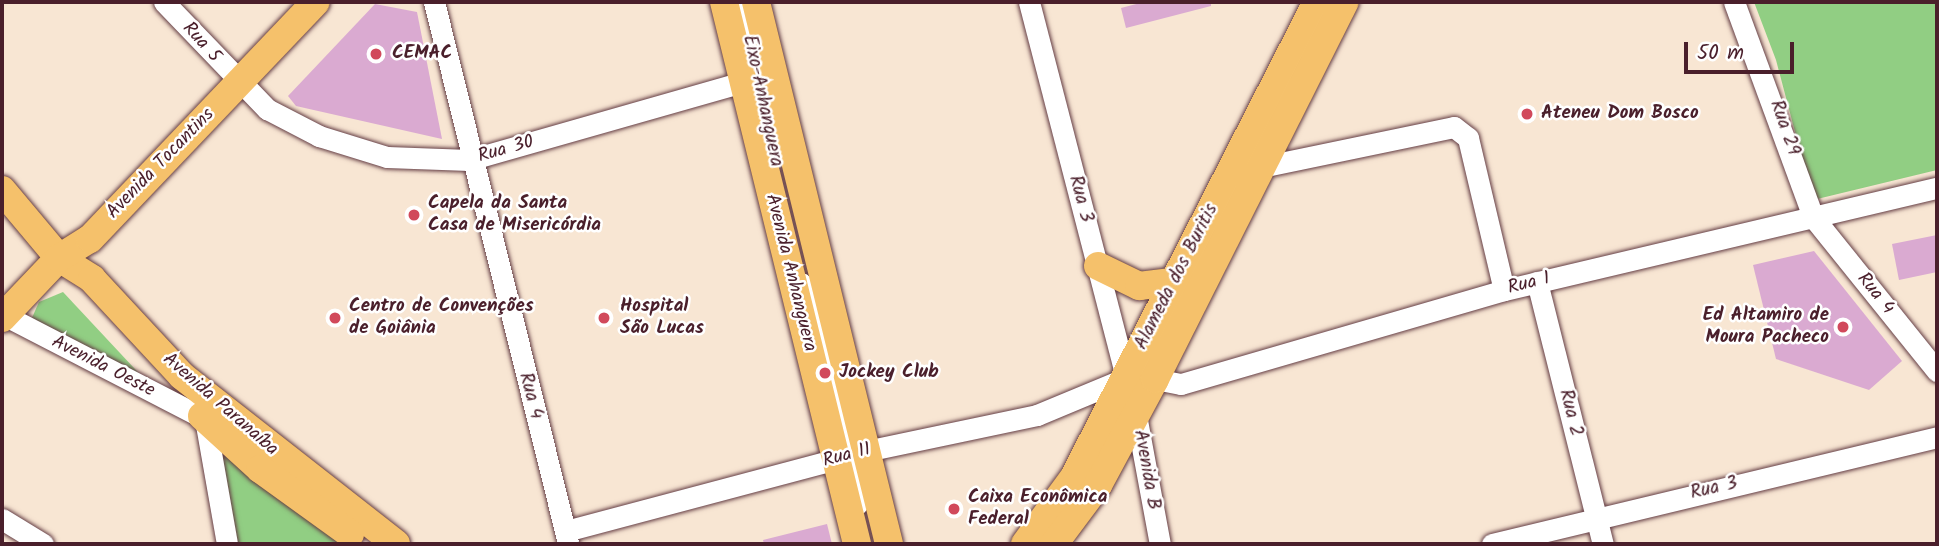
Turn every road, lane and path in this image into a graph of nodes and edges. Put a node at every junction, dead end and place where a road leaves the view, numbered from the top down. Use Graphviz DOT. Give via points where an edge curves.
graph roads {
  1 [pos="163,2"];
  2 [pos="316,2"];
  3 [pos="434,2"];
  4 [pos="724,2"];
  5 [pos="739,2"];
  6 [pos="756,2"];
  7 [pos="1029,2"];
  8 [pos="1317,2"];
  9 [pos="1345,2"];
  10 [pos="1734,2"];
  11 [pos="744,82"];
  12 [pos="238,84"];
  13 [pos="469,160"];
  14 [pos="1261,167"];
  15 [pos="1937,188"];
  16 [pos="2,190"];
  17 [pos="2,210"];
  18 [pos="1812,217"];
  19 [pos="54,264"];
  20 [pos="1098,266"];
  21 [pos="1174,282"];
  22 [pos="1537,282"];
  23 [pos="1504,290"];
  24 [pos="3,315"];
  25 [pos="1139,351"];
  26 [pos="1937,371"];
  27 [pos="1155,379"];
  28 [pos="1131,396"];
  29 [pos="205,419"];
  30 [pos="1937,437"];
  31 [pos="848,456"];
  32 [pos="1596,516"];
  33 [pos="2,519"];
  34 [pos="567,538"];
  35 [pos="43,544"];
  36 [pos="227,544"];
  37 [pos="364,544"];
  38 [pos="396,544"];
  39 [pos="857,544"];
  40 [pos="868,544"];
  41 [pos="889,544"];
  42 [pos="1025,544"];
  43 [pos="1054,544"];
  44 [pos="1160,544"];
  45 [pos="1492,544"];
  46 [pos="1603,544"];
  1 -- 12 [label="street, Rua 5"];
  2 -- 12 [label="main road, Avenida Tocantins"];
  3 -- 13 [label="street, Rua 4"];
  4 -- 11 [label="main road, Avenida Anhanguera"];
  5 -- 31 [label="street, Eixo-Anhanguera" via="801,283 813,301"];
  6 -- 31 [label="main road, Avenida Anhanguera"];
  7 -- 20 [label="street, Rua 3"];
  8 -- 21 [label="main road, Alameda dos Buritis"];
  9 -- 14 [label="main road, Alameda dos Buritis"];
  10 -- 18 [label="street, Rua 29"];
  11 -- 13 [label="street, Rua 30"];
  11 -- 31 [label="main road, Avenida Anhanguera"];
  12 -- 13 [label="street, Rua 30" via="267,108 319,135 387,157"];
  12 -- 19 [label="main road, Avenida Tocantins" via="90,239"];
  13 -- 34 [label="street, Rua 4"];
  14 -- 23 [label="street" via="1454,127 1468,138"];
  14 -- 27 [label="main road, Alameda dos Buritis"];
  15 -- 18 [label="street, Rua 1"];
  16 -- 19 [label="main road, Avenida Paranaíba"];
  17 -- 19 [label="main road, Avenida Paranaíba"];
  18 -- 22 [label="street, Rua 1"];
  18 -- 26 [label="street, Rua 4"];
  19 -- 24 [label="main road, Avenida Tocantins" via="44,280"];
  19 -- 29 [label="main road, Avenida Paranaíba"];
  19 -- 38 [label="main road, Avenida Paranaíba" via="92,279 182,376"];
  20 -- 21 [label="main road" via="1139,286"];
  20 -- 28 [label="street, Rua 3"];
  21 -- 25 [label="main road, Alameda dos Buritis"];
  22 -- 23 [label="street, Rua 1"];
  22 -- 32 [label="street, Rua 2"];
  23 -- 27 [label="street, Rua 1" via="1181,384"];
  24 -- 29 [label="street, Avenida Oeste"];
  25 -- 27 [label="street"];
  25 -- 28 [label="main road, Alameda dos Buritis"];
  27 -- 28 [label="main road, Alameda dos Buritis"];
  28 -- 31 [label="street, Rua 11"];
  28 -- 42 [label="main road, Alameda dos Buritis"];
  28 -- 43 [label="main road, Alameda dos Buritis" via="1098,485"];
  28 -- 44 [label="street, Avenida B"];
  29 -- 36 [label="street"];
  29 -- 37 [label="main road, Avenida Paranaíba" via="260,469"];
  30 -- 32 [label="street, Rua 3"];
  31 -- 34 [label="street, Rua 11"];
  31 -- 39 [label="main road, Avenida Anhanguera"];
  31 -- 40 [label="street, Eixo-Anhanguera"];
  31 -- 41 [label="main road, Avenida Anhanguera"];
  32 -- 45 [label="street, Rua 3"];
  32 -- 46 [label="street, Rua 2"];
  33 -- 35 [label="street"];
}
